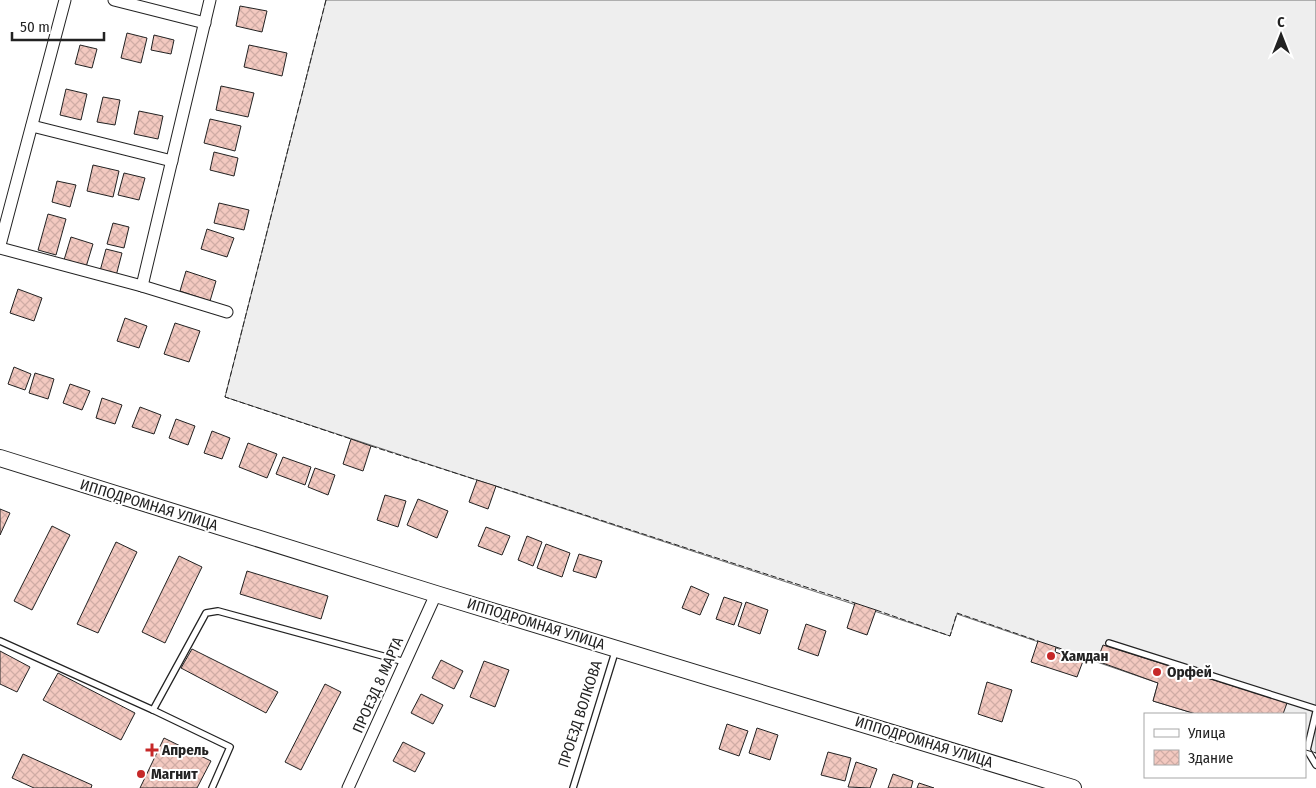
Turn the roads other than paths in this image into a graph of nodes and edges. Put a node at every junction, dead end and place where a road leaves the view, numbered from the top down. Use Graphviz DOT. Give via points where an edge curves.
graph roads {
  1 [pos="65,0"];
  2 [pos="114,0"];
  3 [pos="210,0"];
  4 [pos="205,23"];
  5 [pos="32,126"];
  6 [pos="172,161"];
  7 [pos="0,244"];
  8 [pos="0,248"];
  9 [pos="142,286"];
  10 [pos="227,312"];
  11 [pos="0,458"];
  12 [pos="436,594"];
  13 [pos="0,641"];
  14 [pos="1109,643"];
  15 [pos="617,649"];
  16 [pos="405,662"];
  17 [pos="153,710"];
  18 [pos="1316,710"];
  19 [pos="1316,765"];
  20 [pos="1047,784"];
  21 [pos="212,788"];
  22 [pos="348,788"];
  23 [pos="573,788"];
  24 [pos="1073,788"];
  1 -- 5 [label="street"];
  2 -- 4 [label="street"];
  3 -- 4 [label="street"];
  4 -- 6 [label="street"];
  5 -- 6 [label="street"];
  5 -- 7 [label="street"];
  6 -- 9 [label="street"];
  8 -- 9 [label="street"];
  9 -- 10 [label="street"];
  11 -- 12 [label="main road, ИППОДРОМНАЯ УЛИЦА"];
  12 -- 15 [label="main road, ИППОДРОМНАЯ УЛИЦА"];
  12 -- 16 [label="street, ПРОЕЗД 8 МАРТА"];
  13 -- 17 [label="lane"];
  14 -- 18 [label="lane"];
  15 -- 20 [label="main road, ИППОДРОМНАЯ УЛИЦА"];
  15 -- 23 [label="lane, ПРОЕЗД ВОЛКОВА"];
  16 -- 17 [label="lane" via="218,611 206,613"];
  16 -- 22 [label="street, ПРОЕЗД 8 МАРТА"];
  17 -- 21 [label="lane" via="230,747"];
  18 -- 19 [label="lane" via="1307,750"];
  20 -- 24 [label="main road, ИППОДРОМНАЯ УЛИЦА"];
}
